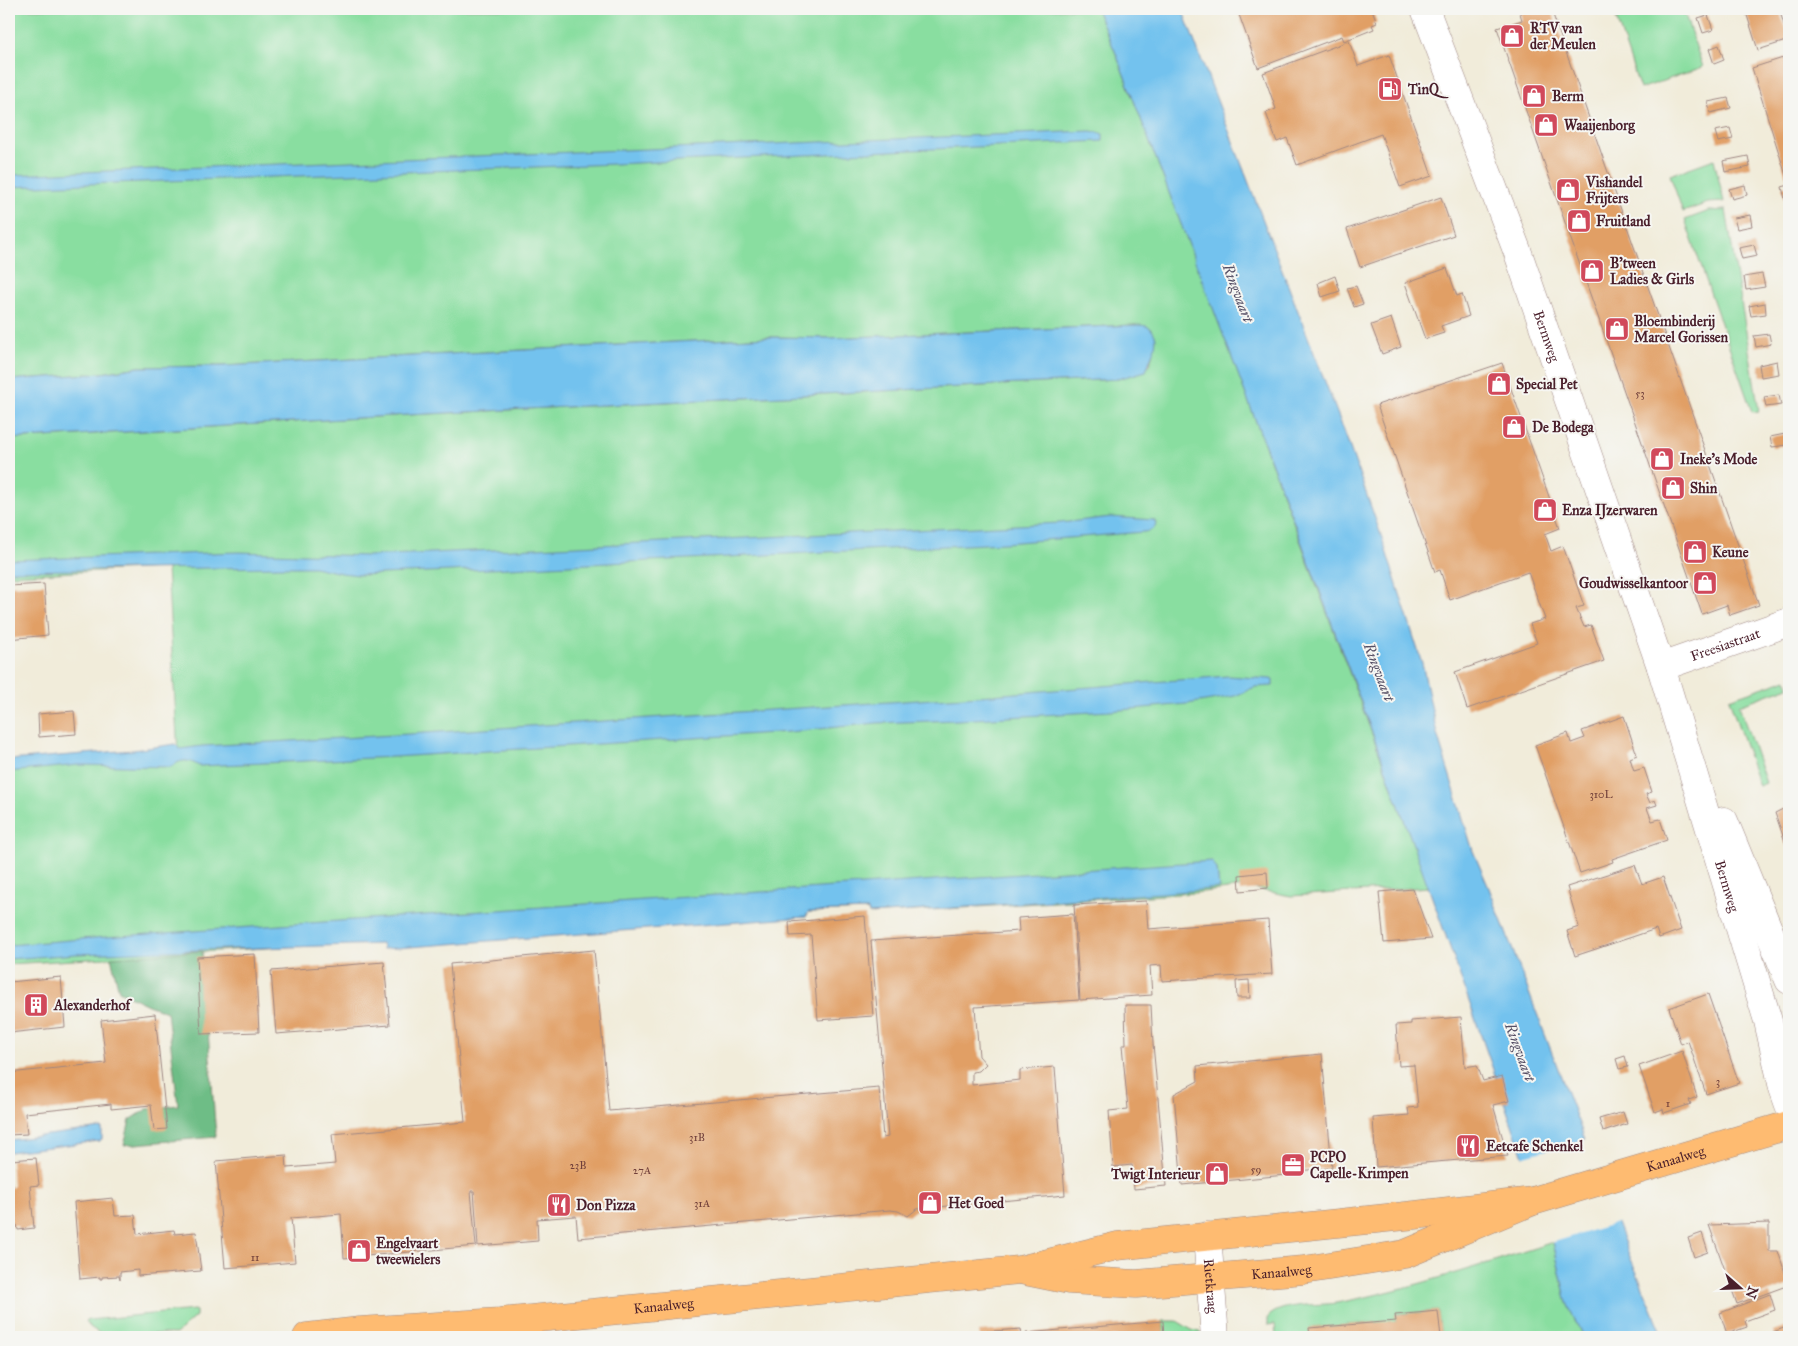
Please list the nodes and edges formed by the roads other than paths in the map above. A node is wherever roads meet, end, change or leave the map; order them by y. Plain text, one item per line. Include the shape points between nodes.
1 (1425, 9) edge
2 (1789, 622) edge
3 (1661, 667) junction
4 (1789, 980) edge
5 (1789, 1105) edge
6 (1789, 1125) edge
7 (1533, 1201) junction
8 (1207, 1236) junction
9 (1019, 1270) junction
10 (1210, 1278) junction
11 (307, 1337) edge
12 (1215, 1337) edge

1 - 3 street, Bermweg via 1518,253
2 - 3 street, Freesiastraat
3 - 4 street, Bermweg
3 - 5 street, Bermweg via 1768,1021
6 - 7 main road, Kanaalweg
7 - 8 main road, Kanaalweg
7 - 10 main road, Kanaalweg via 1405,1254 1304,1270
8 - 9 main road, Kanaalweg via 1117,1246
8 - 10 street, Rietkraag
9 - 10 main road, Kanaalweg via 1104,1284
9 - 11 main road, Kanaalweg via 510,1321
10 - 12 street, Rietkraag

